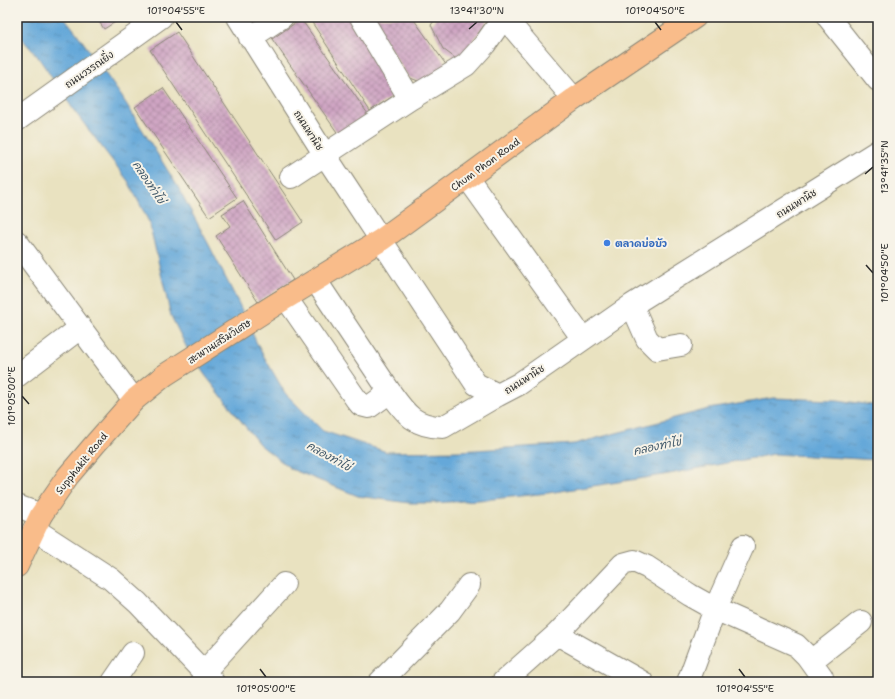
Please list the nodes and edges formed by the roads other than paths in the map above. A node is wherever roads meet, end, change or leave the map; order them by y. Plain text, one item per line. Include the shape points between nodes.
1 (162, 17) edge
2 (238, 17) edge
3 (282, 17) edge
4 (361, 17) edge
5 (504, 17) edge
6 (828, 17) edge
7 (691, 18) edge
8 (250, 38) junction
9 (878, 80) edge
10 (410, 99) junction
11 (574, 99) junction
12 (21, 116) edge
13 (878, 151) edge
14 (325, 156) junction
15 (291, 177) dead end
16 (467, 177) junction
17 (381, 240) junction
18 (17, 242) edge
19 (24, 264) edge
20 (316, 281) junction
21 (280, 302) junction
22 (632, 305) junction
23 (80, 328) junction
24 (584, 339) junction
25 (681, 345) dead end
26 (166, 375) joint
27 (17, 376) edge
28 (390, 392) junction
29 (498, 396) junction
30 (134, 400) junction
31 (17, 506) edge
32 (38, 522) junction
33 (743, 546) dead end
34 (17, 566) edge
35 (284, 584) dead end
36 (470, 585) dead end
37 (715, 609) junction
38 (861, 622) dead end
39 (557, 634) junction
40 (133, 653) dead end
41 (811, 661) junction
42 (209, 677) edge
43 (113, 682) edge
44 (380, 682) edge
45 (504, 682) edge
46 (642, 682) edge
47 (688, 682) edge
48 (822, 682) edge

1 - 12 street, ถนนวรรณยิ่ง
2 - 8 street, ถนนพานิช
3 - 8 street
4 - 10 street
5 - 10 street via 466,65
5 - 11 street
6 - 9 street
7 - 11 main road, Chum Phon Road
8 - 14 street, ถนนพานิช
10 - 14 street
11 - 16 main road, Chum Phon Road
13 - 22 street, ถนนพานิช
14 - 15 street
14 - 17 street, ถนนพานิช
16 - 17 main road, Chum Phon Road
16 - 24 street
17 - 20 main road, Chum Phon Road
17 - 29 street, ถนนพานิช via 476,384
18 - 19 street
19 - 23 street
20 - 21 main road, Chum Phon Road
20 - 28 street
21 - 26 main road, สะพานเสริมวิเศษ
21 - 28 street via 361,405 369,406
22 - 24 street, ถนนพานิช
22 - 25 street via 647,338 658,348
23 - 27 street
23 - 30 street
24 - 29 street, ถนนพานิช
26 - 30 main road, Supphakit Road
28 - 29 street via 413,420 435,427 442,427
30 - 32 main road, Supphakit Road via 68,476
31 - 32 street
32 - 34 main road, Supphakit Road
32 - 42 street via 138,602
33 - 37 street
35 - 42 street
36 - 44 street via 450,611
37 - 39 street via 634,561 623,564
37 - 41 street via 796,645
37 - 47 street
38 - 41 street
39 - 45 street
39 - 46 street
40 - 43 street
41 - 48 street via 822,677

